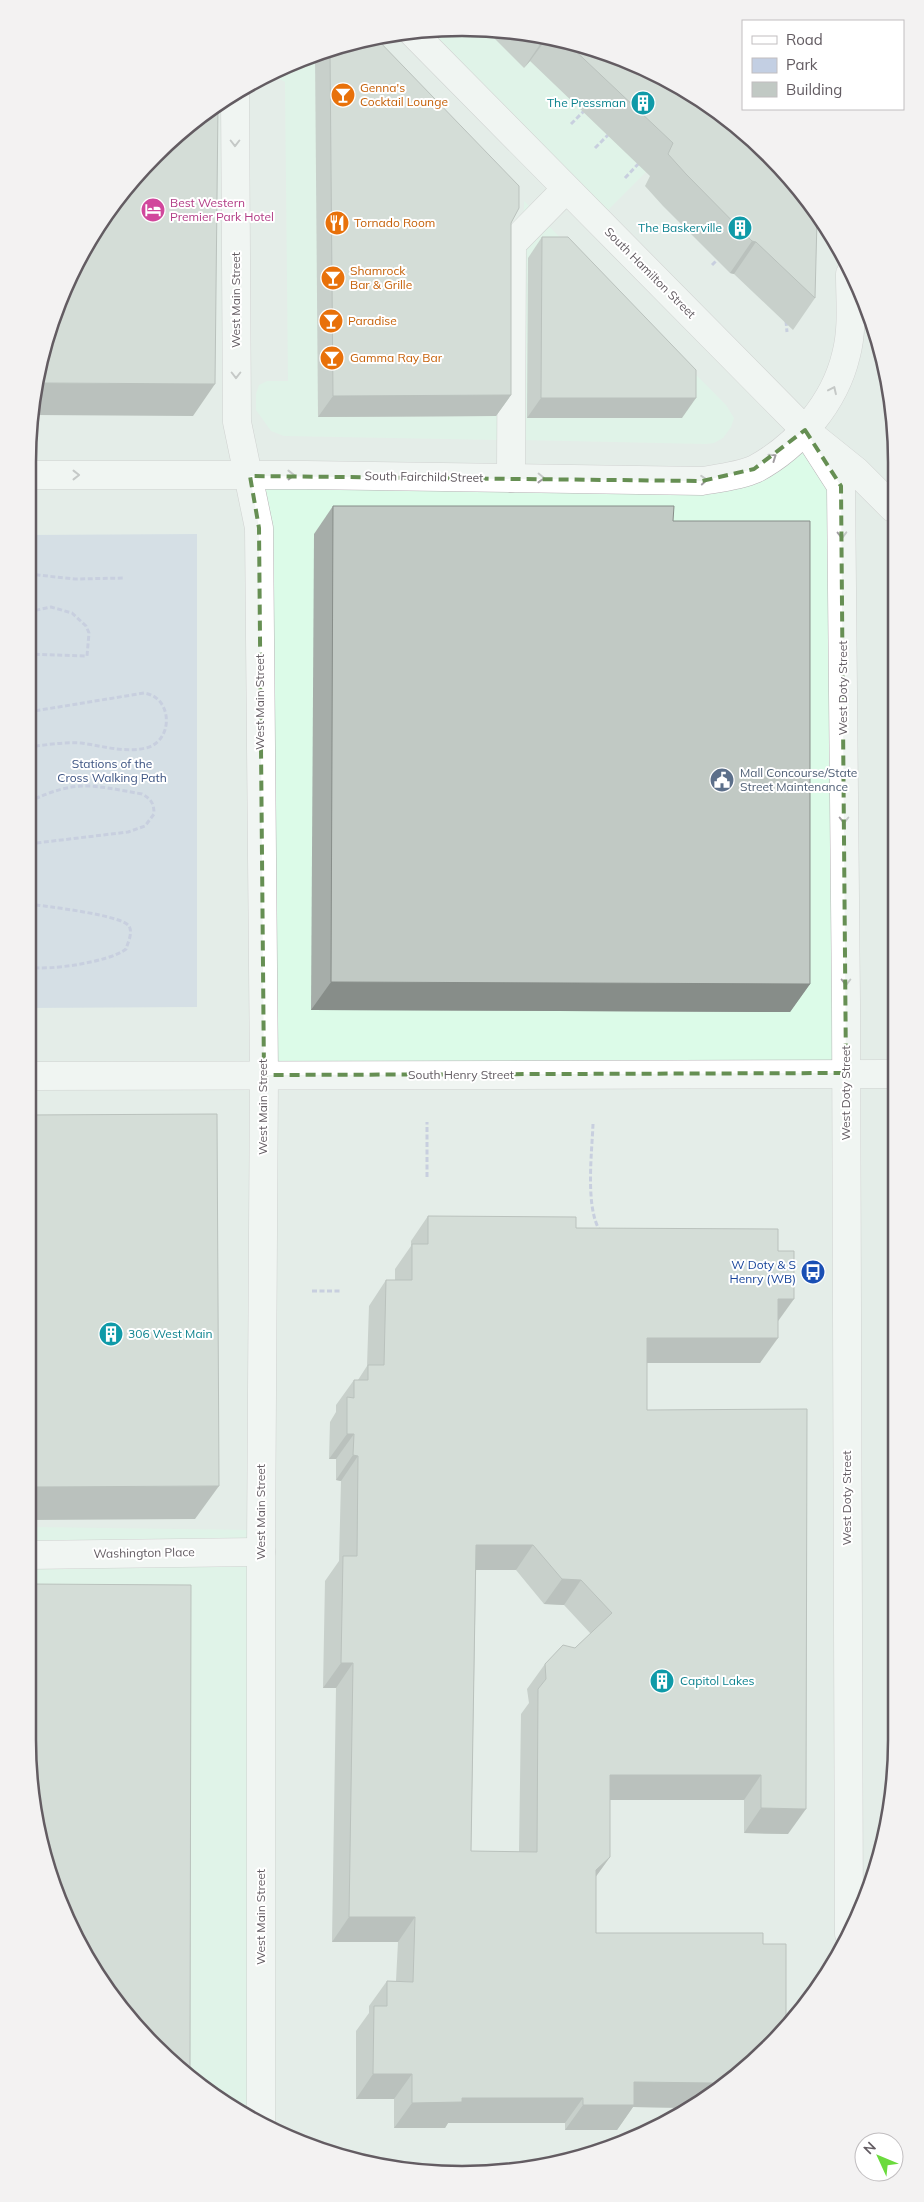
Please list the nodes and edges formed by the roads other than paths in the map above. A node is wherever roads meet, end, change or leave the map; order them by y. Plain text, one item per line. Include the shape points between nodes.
1 (419, 39) edge
2 (235, 102) edge
3 (566, 189) junction
4 (850, 288) edge
5 (805, 430) junction
6 (36, 475) edge
7 (250, 476) junction
8 (511, 478) junction
9 (888, 503) edge
10 (846, 1073) junction
11 (888, 1074) edge
12 (264, 1075) junction
13 (36, 1076) edge
14 (261, 1552) junction
15 (36, 1555) edge
16 (849, 1917) edge
17 (261, 2115) edge

1 - 3 street, South Hamilton Street
2 -> 7 street, West Main Street via 237,422
3 - 5 street, South Hamilton Street
3 - 8 street via 512,244
5 -> 4 street via 830,397 846,354 850,330
8 -> 5 street, South Fairchild Street via 702,481 754,469
5 - 9 street, South Hamilton Street via 856,471
5 -> 10 street, West Doty Street via 841,486
6 -> 7 street, South Fairchild Street
7 -> 8 street, South Fairchild Street
7 - 12 street, West Main Street via 259,528
10 - 11 street, South Henry Street
10 - 12 street, South Henry Street
10 - 16 street, West Doty Street
12 - 13 street, South Henry Street
12 - 14 street, West Main Street
14 - 15 street, Washington Place
14 - 17 street, West Main Street

